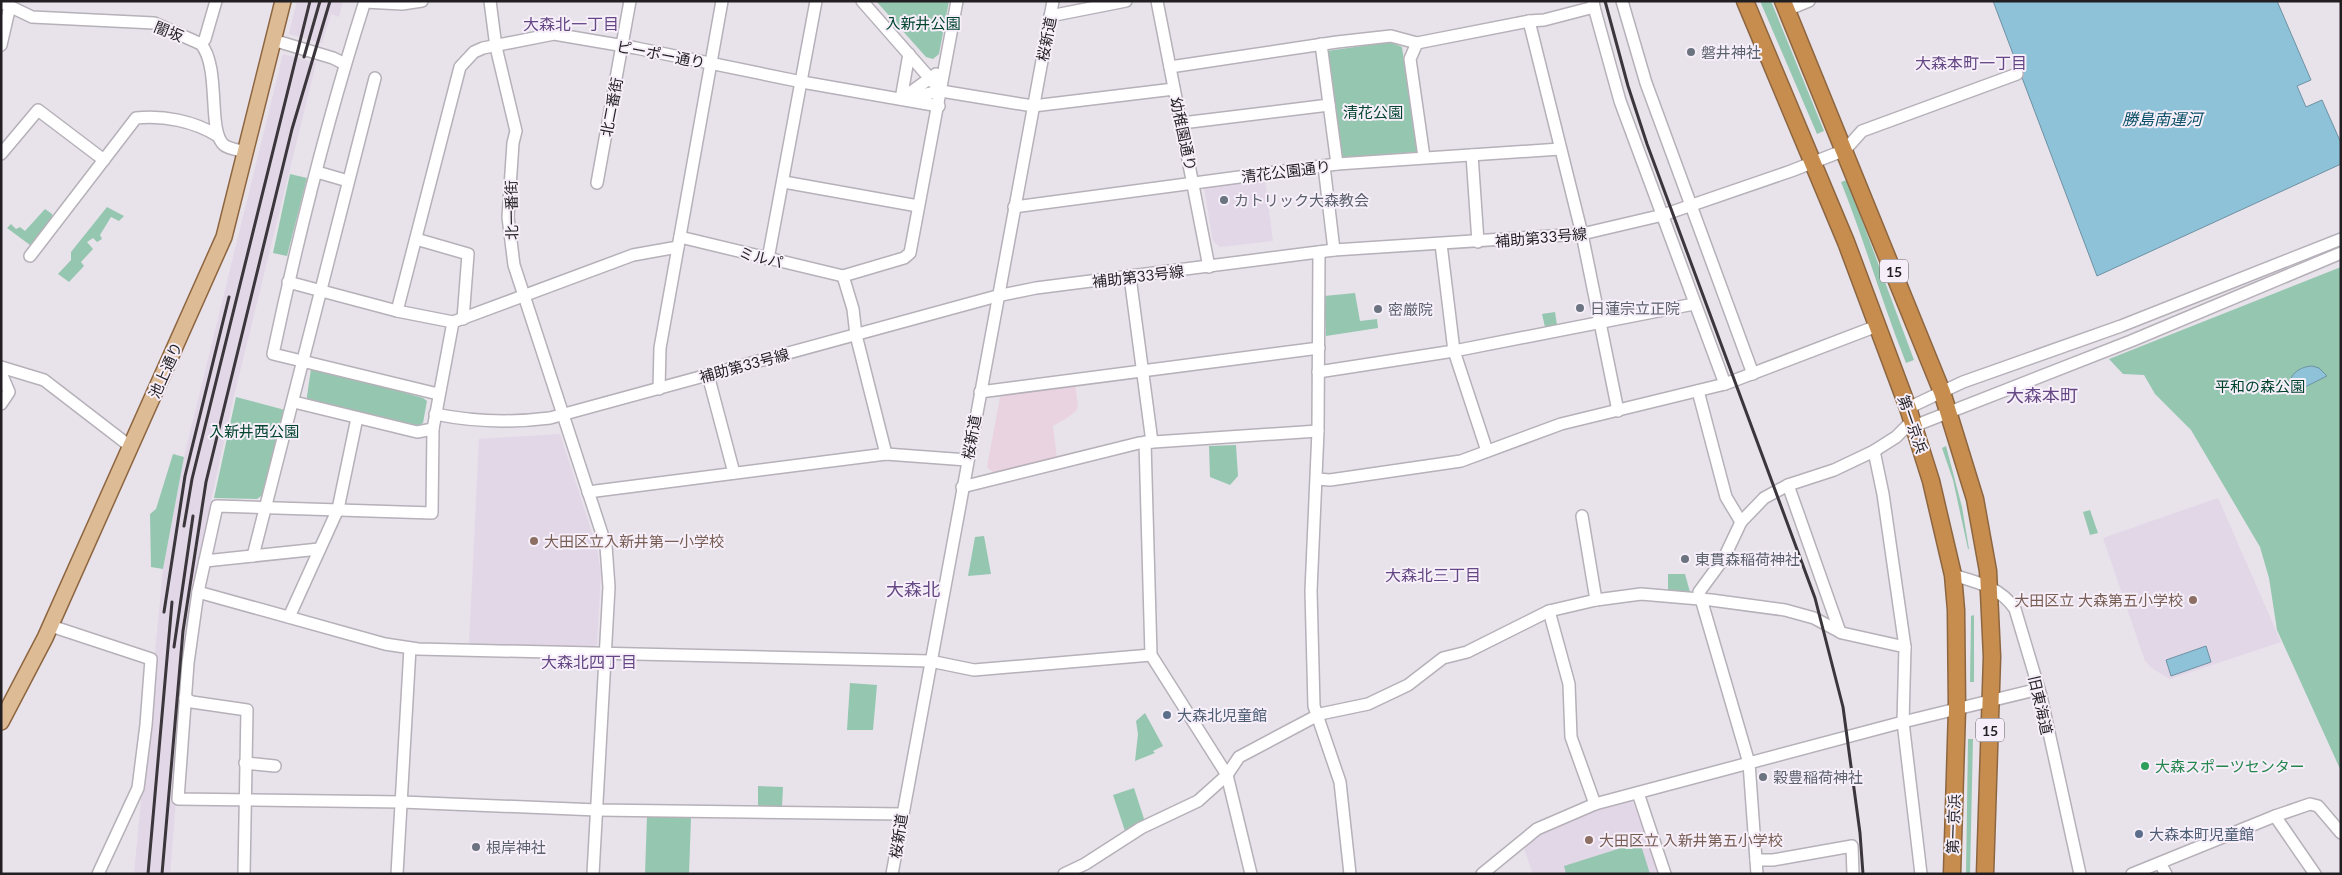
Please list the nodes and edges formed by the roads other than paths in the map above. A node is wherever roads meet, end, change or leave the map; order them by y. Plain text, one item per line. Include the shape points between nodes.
1 (216, 1) edge
2 (283, 1) edge
3 (422, 1) edge
4 (490, 1) edge
5 (630, 1) edge
6 (722, 1) edge
7 (816, 1) edge
8 (862, 1) edge
9 (957, 1) edge
10 (1053, 1) edge
11 (1126, 1) edge
12 (1157, 1) edge
13 (1622, 1) edge
14 (1745, 1) edge
15 (1809, 1) edge
16 (365, 2) edge
17 (6, 4) edge
18 (1593, 4) edge
19 (1785, 5) edge
20 (1050, 16) junction
21 (1529, 20) junction
22 (273, 40) junction
23 (1417, 43) junction
24 (201, 44) junction
25 (1321, 44) junction
26 (1, 45) edge
27 (623, 45) junction
28 (496, 47) junction
29 (909, 54) junction
30 (711, 63) junction
31 (345, 64) junction
32 (1170, 67) junction
33 (945, 68) junction
34 (2017, 74) dead end
35 (375, 78) dead end
36 (930, 78) junction
37 (802, 82) junction
38 (1174, 89) junction
39 (941, 91) junction
40 (901, 99) junction
41 (1329, 105) junction
42 (938, 106) junction
43 (1033, 106) junction
44 (1182, 123) junction
45 (218, 136) junction
46 (1560, 149) junction
47 (1845, 150) junction
48 (246, 152) junction
49 (1, 154) edge
50 (1472, 155) junction
51 (1424, 157) junction
52 (104, 160) junction
53 (1814, 162) junction
54 (1337, 164) junction
55 (1324, 166) junction
56 (317, 172) junction
57 (348, 181) junction
58 (784, 182) junction
59 (1194, 182) junction
60 (597, 183) dead end
61 (918, 206) junction
62 (1691, 206) junction
63 (1014, 207) junction
64 (1663, 215) junction
65 (1582, 234) junction
66 (416, 239) junction
67 (2341, 239) edge
68 (679, 242) junction
69 (1478, 242) junction
70 (1441, 244) junction
71 (1334, 250) junction
72 (1319, 252) junction
73 (2341, 254) edge
74 (30, 256) dead end
75 (768, 258) junction
76 (1209, 267) junction
77 (842, 276) junction
78 (1130, 277) junction
79 (288, 282) junction
80 (321, 291) junction
81 (524, 296) junction
82 (997, 296) junction
83 (1694, 304) junction
84 (397, 311) junction
85 (458, 321) junction
86 (1600, 322) junction
87 (1877, 326) junction
88 (856, 335) junction
89 (1319, 348) junction
90 (1454, 351) junction
91 (304, 362) junction
92 (1, 367) edge
93 (1141, 370) junction
94 (1318, 372) junction
95 (1, 373) edge
96 (1753, 374) junction
97 (708, 375) junction
98 (1725, 384) junction
99 (659, 389) junction
100 (1698, 391) junction
101 (980, 392) junction
102 (1942, 392) junction
103 (438, 394) junction
104 (294, 402) junction
105 (1, 404) edge
106 (1618, 411) junction
107 (1948, 411) junction
108 (435, 414) junction
109 (563, 415) junction
110 (357, 418) junction
111 (1911, 418) junction
112 (433, 429) junction
113 (1318, 431) junction
114 (1149, 442) junction
115 (131, 447) junction
116 (1487, 451) junction
117 (1874, 451) junction
118 (886, 454) junction
119 (967, 460) junction
120 (734, 473) junction
121 (1316, 479) junction
122 (1788, 485) junction
123 (962, 487) junction
124 (588, 492) junction
125 (266, 506) junction
126 (338, 509) junction
127 (1582, 516) dead end
128 (1741, 522) junction
129 (318, 549) junction
130 (253, 556) junction
131 (205, 561) junction
132 (1952, 575) junction
133 (1990, 586) junction
134 (198, 592) junction
135 (1596, 600) junction
136 (1701, 600) junction
137 (1549, 611) junction
138 (289, 617) junction
139 (50, 626) junction
140 (1840, 632) junction
141 (1904, 647) junction
142 (410, 648) junction
143 (605, 653) junction
144 (1151, 656) junction
145 (930, 661) junction
146 (2039, 689) junction
147 (185, 698) junction
148 (1991, 701) junction
149 (1957, 709) junction
150 (1316, 716) junction
151 (1, 722) edge
152 (1903, 722) junction
153 (245, 763) junction
154 (1750, 763) junction
155 (275, 766) dead end
156 (1226, 775) junction
157 (1638, 793) junction
158 (246, 801) junction
159 (402, 802) junction
160 (1595, 804) junction
161 (598, 810) junction
162 (902, 814) junction
163 (2275, 816) junction
164 (2341, 832) edge
165 (1756, 860) junction
166 (2160, 863) junction
167 (98, 874) edge
168 (244, 874) edge
169 (397, 874) edge
170 (593, 874) edge
171 (892, 874) edge
172 (1064, 874) edge
173 (1251, 874) edge
174 (1350, 874) edge
175 (1482, 874) edge
176 (1665, 874) edge
177 (1757, 874) edge
178 (1853, 874) edge
179 (1921, 874) edge
180 (1952, 874) edge
181 (1985, 874) edge
182 (2080, 874) edge
183 (2132, 874) edge
184 (2166, 874) edge
185 (2315, 874) edge

1 - 24 street
2 - 22 main road, 池上通り
3 - 16 street via 402,4
4 - 28 street, 北一番街
5 - 27 street, 北二番街
6 - 30 street
7 - 37 street
8 - 29 street
9 - 33 street
10 - 20 street, 桜新道
11 - 20 street
12 - 32 street, 幼稚園通り
13 - 62 street via 1646,82
14 - 53 highway, 第一京浜 / 15
15 - 19 street
16 - 31 street
17 - 24 street, 闇坂 via 32,17 154,23
17 - 26 street
18 - 21 street via 1544,20
18 - 64 street via 1620,101
19 - 47 highway, 15
20 - 43 street, 桜新道
21 - 23 street
21 - 46 street
22 - 31 street
22 - 48 main road, 池上通り
23 - 25 street via 1391,36
23 - 51 street via 1410,59
24 - 45 street, 闇坂 via 212,73
25 - 32 street
25 - 41 street
27 - 28 street, ピーポー通り via 554,34
27 - 30 street, ピーポー通り
27 - 60 street, 北二番街
28 - 66 street, ピーポー通り via 474,52 460,67
28 - 81 street, 北一番街 via 516,131 508,217 514,265
29 - 36 street
29 - 40 street
30 - 37 street, ピーポー通り
30 - 68 street
31 - 56 street
32 - 38 street, 幼稚園通り
33 - 36 street
33 - 39 street
34 - 47 street via 1862,131
35 - 57 street
36 - 39 street
36 - 40 street
37 - 40 street, ピーポー通り
37 - 58 street
38 - 43 street
38 - 44 street, 幼稚園通り
39 - 40 street
39 - 42 street
39 - 43 street
40 - 42 street, ピーポー通り
41 - 44 street
41 - 54 street
42 - 61 street
43 - 63 street, 桜新道
44 - 59 street, 幼稚園通り
45 - 48 street via 224,145
45 - 52 street via 210,130 181,121 153,116 136,118
46 - 50 street, 清花公園通り
46 - 65 street
47 - 53 street, 補助第33号線
47 - 102 highway, 15
48 - 115 main road, 池上通り via 224,237
49 - 52 street via 38,110
50 - 51 street, 清花公園通り
50 - 69 street
51 - 54 street, 清花公園通り
52 - 74 street
53 - 62 street, 補助第33号線
53 - 87 highway, 第一京浜 / 15
54 - 55 street, 清花公園通り
55 - 59 street, 清花公園通り
55 - 71 street
56 - 57 street
56 - 79 street
57 - 80 street
58 - 61 street
58 - 75 street
59 - 63 street, 清花公園通り
59 - 76 street, 幼稚園通り
61 - 77 street via 910,253 904,258
62 - 64 street, 補助第33号線
62 - 96 street
63 - 82 street, 桜新道
64 - 65 street, 補助第33号線
64 - 83 street
65 - 69 street, 補助第33号線
65 - 86 street
66 - 84 street, ピーポー通り
66 - 85 street via 468,254
67 - 102 street
68 - 75 street, ミルパ
68 - 81 street via 633,255
68 - 99 street via 660,348
69 - 70 street, 補助第33号線
70 - 71 street, 補助第33号線
70 - 90 street
71 - 72 street, 補助第33号線
72 - 76 street, 補助第33号線
72 - 89 street
73 - 107 street via 2131,341
75 - 77 street, ミルパ
76 - 78 street, 補助第33号線
77 - 88 street via 853,309
78 - 82 street, 補助第33号線
78 - 93 street
79 - 80 street
79 - 91 street via 273,354
80 - 84 street
80 - 91 street
81 - 85 street
81 - 109 street, 北一番街
82 - 88 street, 補助第33号線
82 - 101 street, 桜新道
83 - 86 street
83 - 98 street
84 - 85 street
85 - 103 street
86 - 90 street
86 - 106 street
87 - 96 street
87 - 111 highway, 第一京浜 / 15
88 - 97 street, 補助第33号線
88 - 118 street
89 - 93 street
89 - 94 street
90 - 94 street
90 - 116 street
91 - 103 street
91 - 104 street
92 - 115 street via 44,380
93 - 101 street
93 - 114 street
94 - 113 street
95 - 105 street via 8,392
96 - 98 street
97 - 99 street, 補助第33号線
97 - 120 street
98 - 100 street
99 - 109 street, 補助第33号線
100 - 106 street
100 - 128 street via 1727,499
101 - 119 street, 桜新道
102 - 107 highway, 15
102 - 111 street
103 - 108 street
104 - 110 street
104 - 125 street
106 - 116 street via 1561,424
107 - 111 street
107 - 133 highway, 15 via 1975,499
108 - 109 street, 補助第33号線 via 468,421 506,422
108 - 112 street
109 - 124 street, 北一番街
110 - 112 street via 417,432
110 - 126 street
111 - 117 street via 1896,437
111 - 132 highway, 第一京浜 / 15 via 1931,481
112 - 126 street via 432,513
113 - 114 street
113 - 121 street
114 - 123 street
114 - 144 street
115 - 139 main road, 池上通り
116 - 121 street via 1461,461 1416,469
117 - 122 street via 1834,470
117 - 141 street
118 - 119 street
118 - 120 street
119 - 123 street, 桜新道
120 - 124 street
121 - 150 street via 1311,591
122 - 128 street via 1764,498
122 - 140 street
123 - 145 street, 桜新道
124 - 143 street, 北一番街 via 606,546 609,586
125 - 126 street
125 - 130 street
125 - 131 street via 217,506
126 - 129 street
127 - 135 street
128 - 136 street via 1724,558 1699,592
129 - 130 street
129 - 138 street
130 - 131 street
131 - 134 street
132 - 133 street, 旧東海道
132 - 149 highway, 第一京浜 / 15
133 - 146 street, 旧東海道 via 2014,609
133 - 148 highway, 15
134 - 138 street
134 - 147 street
135 - 136 street via 1642,594
135 - 137 street
136 - 140 street via 1785,610 1814,618
136 - 154 street
137 - 150 street via 1466,652 1443,658 1408,685 1368,704
137 - 160 street via 1569,684 1571,737
138 - 142 street
139 - 151 main road, 池上通り
139 - 167 street via 151,660 138,788
140 - 141 street
141 - 152 street
142 - 143 street
142 - 159 street
143 - 145 street
143 - 161 street, 北一番街
144 - 145 street via 974,670
144 - 156 street
145 - 162 street, 桜新道
146 - 148 street
146 - 182 street, 旧東海道
147 - 153 street via 192,702 247,710
147 - 158 street via 178,799
148 - 149 street
148 - 181 highway, 15
149 - 152 street
149 - 180 highway, 第一京浜 / 15
150 - 156 street via 1239,757
150 - 174 street via 1340,782
152 - 154 street
152 - 179 street
153 - 155 street
153 - 158 street
154 - 157 street
154 - 165 street
156 - 172 street via 1198,801 1141,828
156 - 173 street
157 - 160 street
157 - 176 street
158 - 159 street
158 - 168 street
159 - 161 street
159 - 169 street
160 - 175 street via 1537,829
161 - 162 street
161 - 170 street, 北一番街
162 - 171 street, 桜新道
163 - 164 street via 2310,804 2318,806
163 - 166 street
163 - 185 street
165 - 177 street
165 - 178 street via 1852,846
166 - 183 street
166 - 184 street

